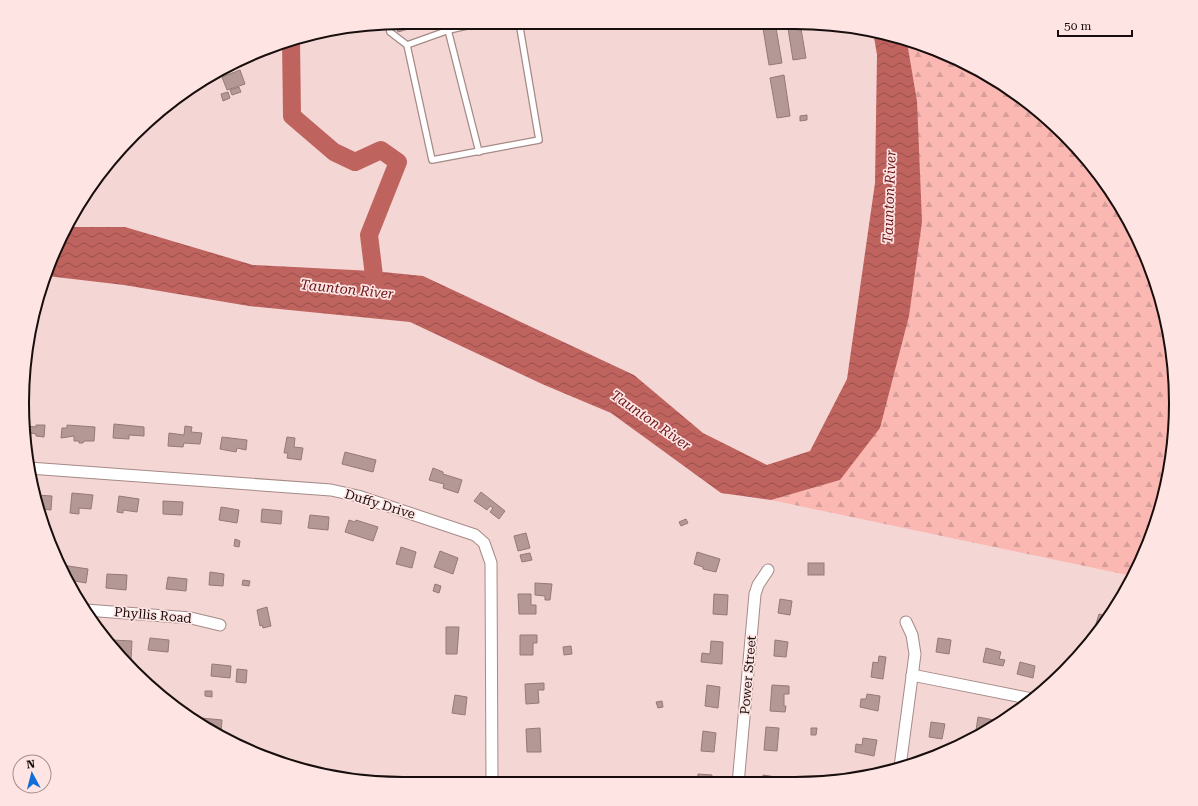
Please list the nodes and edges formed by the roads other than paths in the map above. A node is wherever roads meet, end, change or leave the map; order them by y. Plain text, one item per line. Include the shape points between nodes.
1 (453, 29) edge
2 (520, 29) edge
3 (389, 30) edge
4 (449, 30) junction
5 (407, 45) junction
6 (479, 152) junction
7 (35, 468) edge
8 (768, 570) dead end
9 (92, 610) edge
10 (906, 622) dead end
11 (220, 625) dead end
12 (912, 675) junction
13 (1026, 698) edge
14 (901, 761) edge
15 (492, 777) edge
16 (739, 777) edge

1 - 4 lane
2 - 6 lane via 539,140
3 - 5 lane
4 - 5 lane
4 - 6 lane
5 - 6 lane via 432,160
7 - 15 street, Duffy Drive via 327,490 358,496 475,535 484,543 491,563
8 - 16 street, Power Street via 755,594
9 - 11 street, Phyllis Road via 191,618
10 - 12 street via 915,646
12 - 13 street
12 - 14 street

